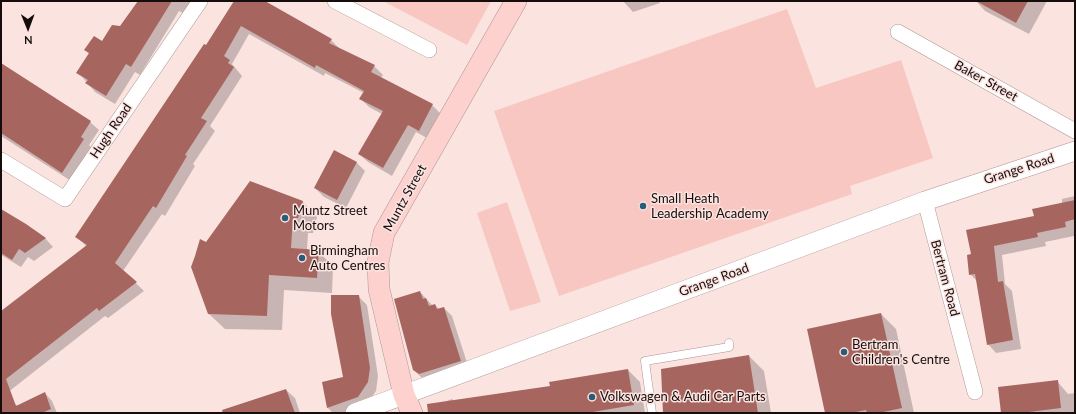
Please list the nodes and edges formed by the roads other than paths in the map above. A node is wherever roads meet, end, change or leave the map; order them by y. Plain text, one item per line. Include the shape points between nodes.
1 (200, 1) edge
2 (335, 1) edge
3 (516, 1) edge
4 (898, 32) dead end
5 (429, 50) dead end
6 (1075, 131) edge
7 (1075, 151) edge
8 (1, 160) edge
9 (925, 201) junction
10 (729, 342) dead end
11 (975, 392) dead end
12 (408, 404) edge
13 (355, 413) edge
14 (652, 413) edge

1 - 8 street, Hugh Road via 65,199
2 - 5 street
3 - 12 main road, Muntz Street via 384,233 378,262 379,289
4 - 6 street, Baker Street
7 - 9 street, Grange Road
9 - 11 street, Bertram Road
9 - 12 street, Grange Road
10 - 14 lane via 729,347 688,351 645,361
12 - 13 street, Grange Road

